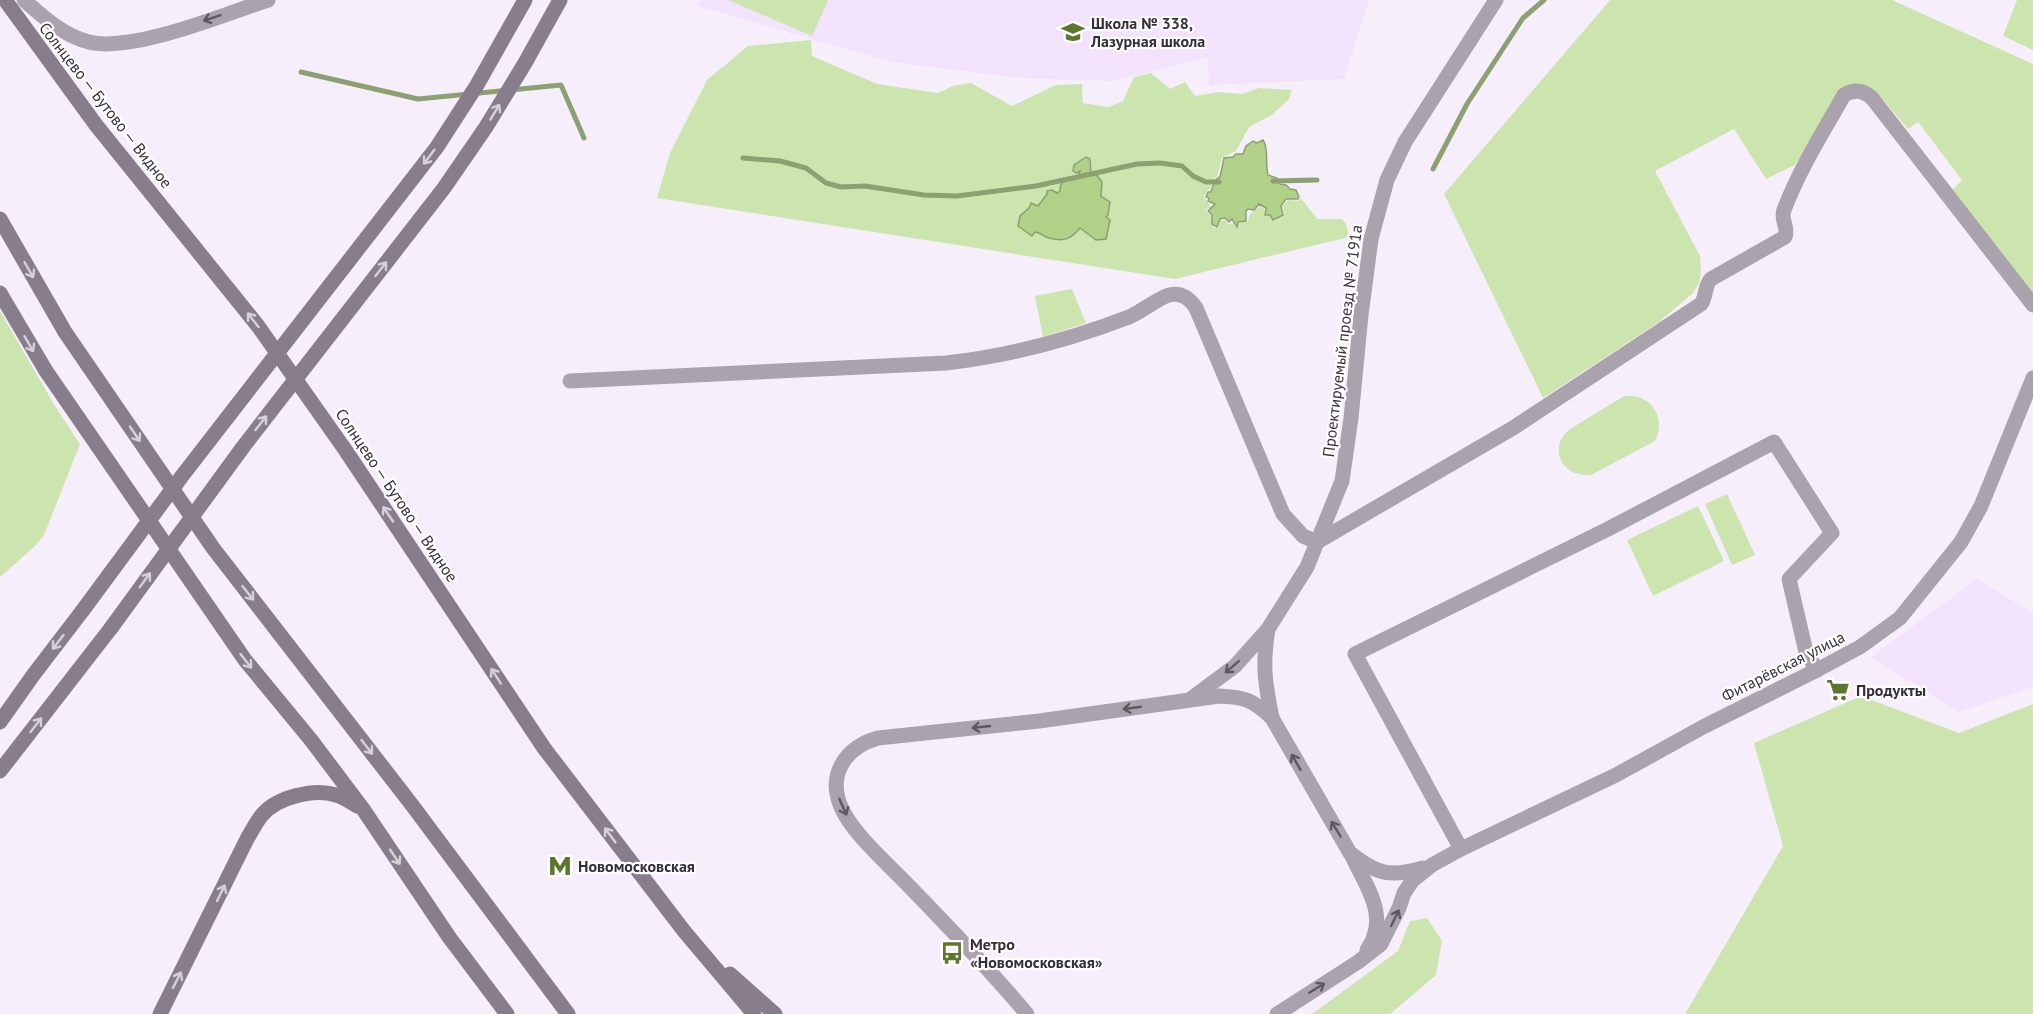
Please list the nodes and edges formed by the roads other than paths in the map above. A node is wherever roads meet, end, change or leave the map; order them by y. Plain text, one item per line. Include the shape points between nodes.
1 (5, 0) edge
2 (24, 0) edge
3 (268, 0) edge
4 (525, 0) edge
5 (560, 0) edge
6 (1496, 0) edge
7 (0, 219) edge
8 (0, 293) edge
9 (2033, 305) edge
10 (2033, 378) edge
11 (570, 381) dead end
12 (1317, 542) junction
13 (1268, 629) junction
14 (1817, 670) junction
15 (1190, 700) junction
16 (1272, 718) junction
17 (0, 722) edge
18 (0, 771) edge
19 (363, 809) junction
20 (1461, 849) junction
21 (1350, 853) junction
22 (1432, 865) junction
23 (684, 931) junction
24 (1358, 962) junction
25 (160, 1014) edge
26 (507, 1014) edge
27 (568, 1014) edge
28 (754, 1014) edge
29 (775, 1014) edge
30 (1027, 1014) edge
31 (1277, 1014) edge

23 -> 1 main road, Солнцево — Бутово — Видное via 544,748 258,326 96,125
3 -> 2 street via 162,35 121,44 90,43 66,34
4 -> 17 main road, bridge via 437,147 182,476
18 -> 5 main road, bridge via 444,188 486,128
6 - 12 street, Проектируемый проезд № 7191а via 1405,142 1387,180 1371,239 1342,481
7 -> 27 main road via 65,332 213,548
8 -> 19 main road via 45,372 245,660
9 - 12 street via 1872,98 1865,92 1852,91 1844,95 1795,185 1783,214 1785,237 1711,279 1701,304 1513,428
10 - 14 street, Фитарёвская улица via 1981,506 1961,542 1900,618
11 - 12 street via 982,359 1053,344 1178,294 1196,308 1284,514 1303,536
12 - 13 street, Проектируемый проезд № 7191а via 1307,567
13 -> 15 street, Проектируемый проезд № 7191а via 1234,666
13 - 16 street, Проектируемый проезд № 7191а via 1264,679
14 - 20 street, Фитарёвская улица via 1616,776
14 - 20 street via 1806,652 1789,579 1832,532 1774,442 1355,654
15 - 16 street via 1242,697
15 -> 30 street via 878,738 854,748 843,763 838,796 849,820
21 -> 16 street
25 -> 19 main road via 263,814 297,796 317,793 335,795
19 -> 26 main road via 449,937
20 - 22 street, Фитарёвская улица
21 - 22 street via 1385,874
21 - 24 street via 1378,920 1374,940
24 -> 22 street via 1381,944 1404,893
23 - 28 main road, Солнцево — Бутово — Видное
23 - 29 main road
31 -> 24 street

